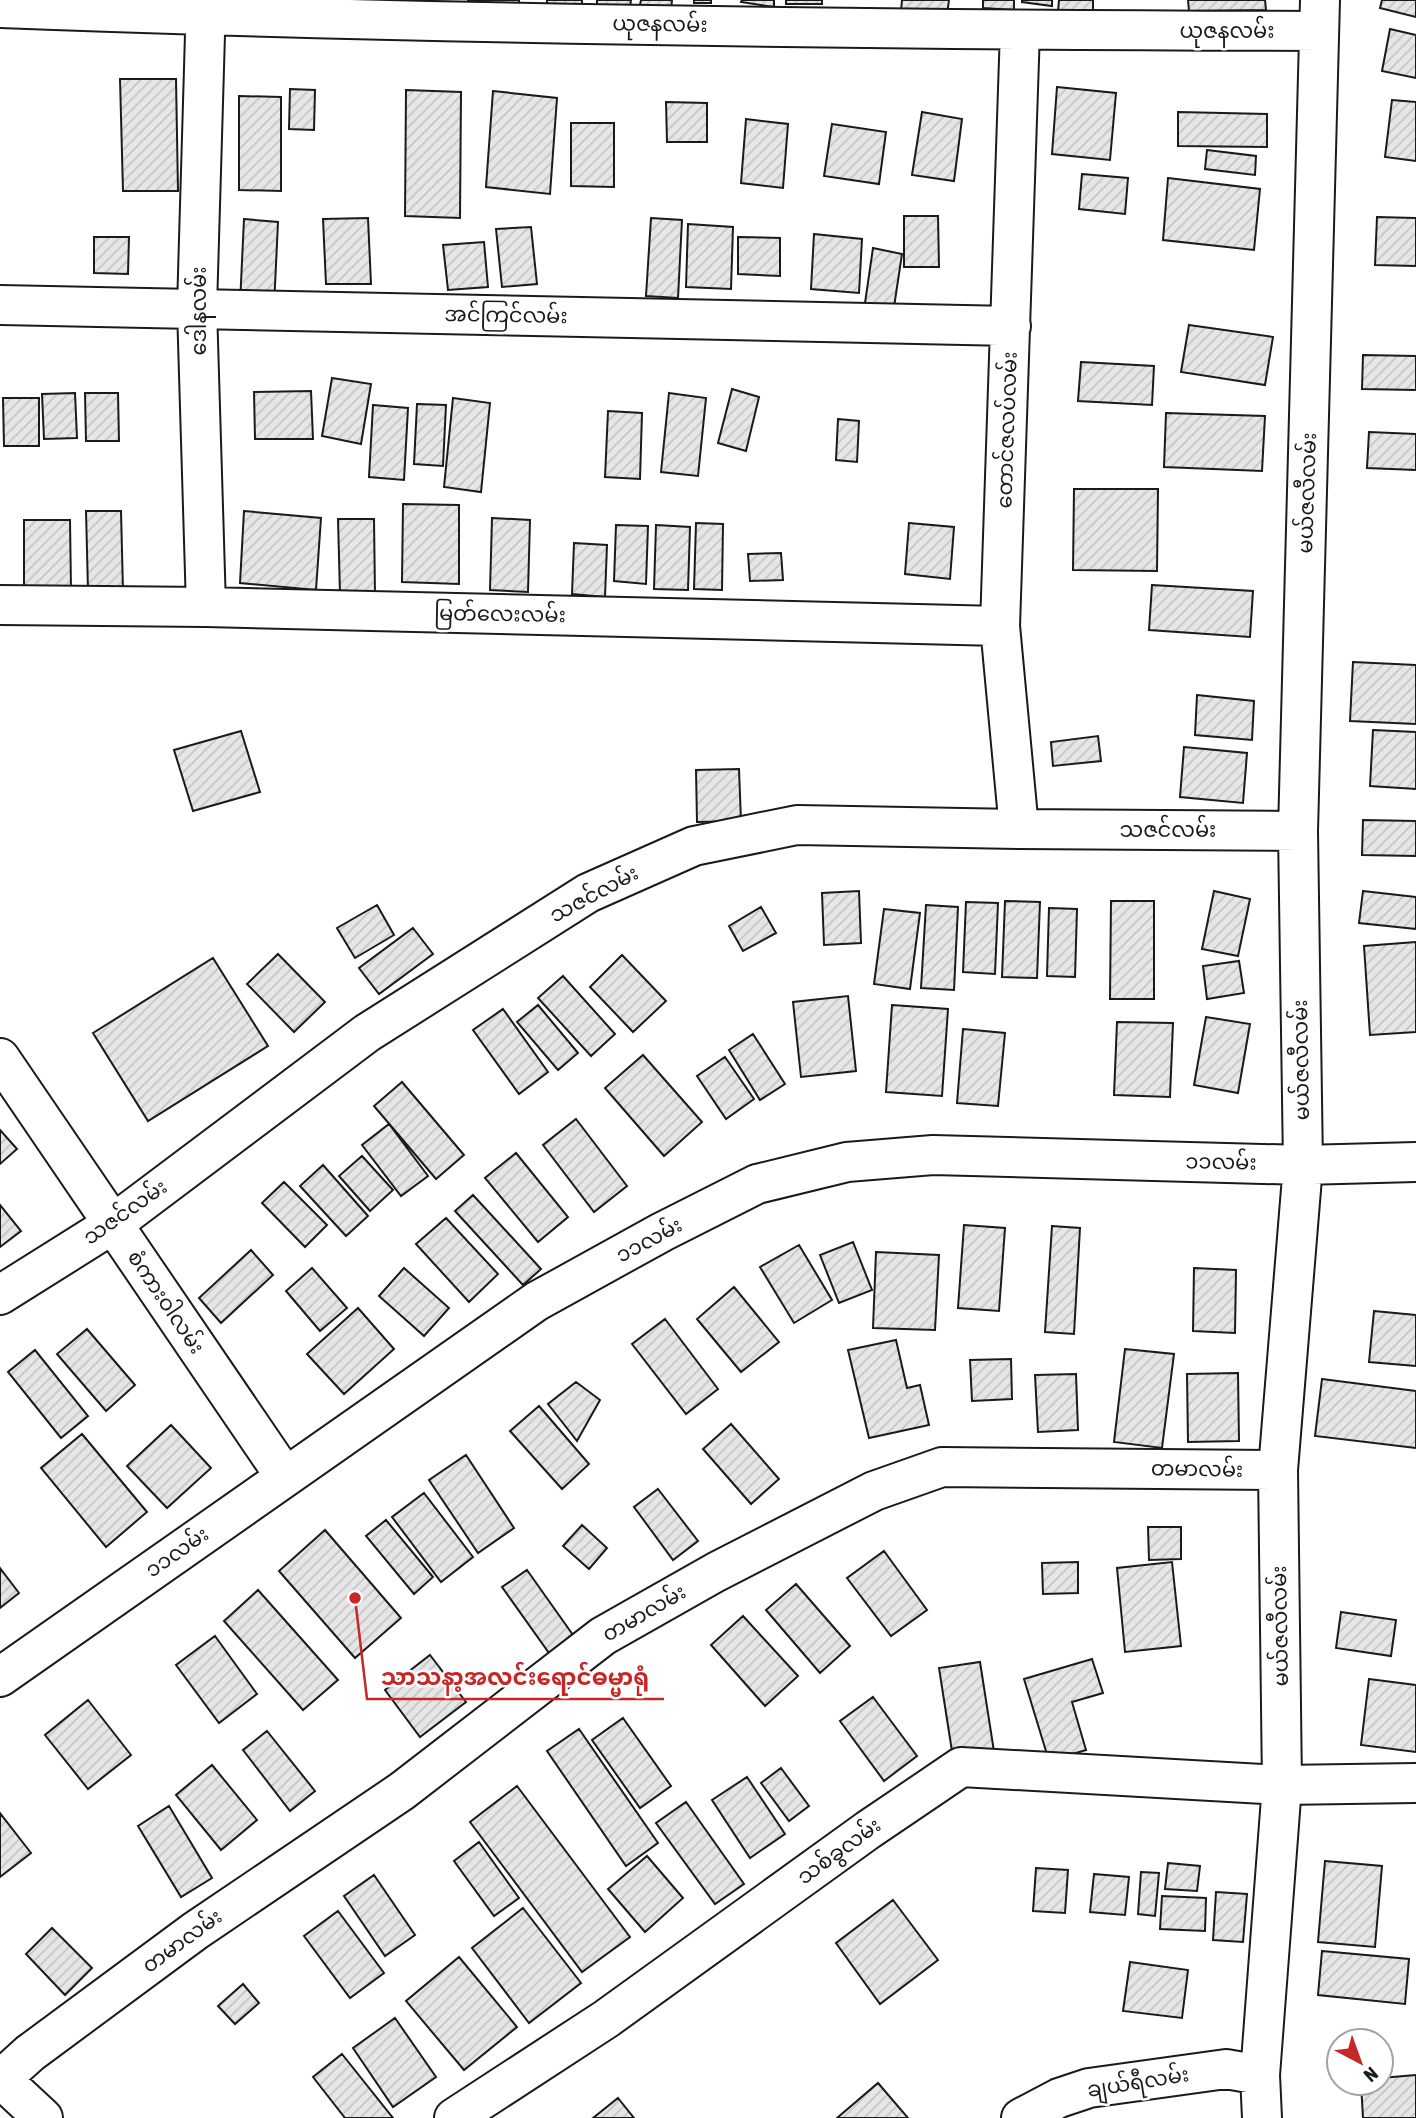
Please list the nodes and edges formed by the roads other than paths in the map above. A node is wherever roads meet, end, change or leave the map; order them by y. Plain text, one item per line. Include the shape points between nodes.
1 (0, 8) edge
2 (207, 8) edge
3 (1320, 15) edge
4 (1020, 30) junction
5 (0, 305) edge
6 (197, 308) junction
7 (1011, 326) junction
8 (0, 605) edge
9 (206, 607) junction
10 (1000, 626) junction
11 (1019, 830) junction
12 (1297, 831) junction
13 (0, 1059) edge
14 (1416, 1162) edge
15 (1303, 1165) junction
16 (113, 1224) junction
17 (0, 1295) edge
18 (1278, 1470) junction
19 (284, 1475) junction
20 (0, 1677) edge
21 (1416, 1783) edge
22 (1282, 1785) junction
23 (1260, 2075) junction
24 (0, 2079) edge
25 (43, 2118) edge
26 (454, 2118) edge
27 (1021, 2118) edge
28 (1262, 2118) edge

1 - 2 street, ယုဇနလမ်း
2 - 4 street, ယုဇနလမ်း
2 - 6 street, ဒေါနလမ်း
3 - 4 street, ယုဇနလမ်း
3 - 12 street, မယ်ဇလီလမ်း
4 - 7 street, တောင်ဇလပ်လမ်း
5 - 6 street, အင်ကြင်လမ်း
6 - 7 street, အင်ကြင်လမ်း
6 - 9 street, ဒေါနလမ်း
7 - 10 street, တောင်ဇလပ်လမ်း
8 - 9 street, မြတ်လေးလမ်း
9 - 10 street, မြတ်လေးလမ်း
10 - 11 street, တောင်ဇလပ်လမ်း
11 - 12 street, သဇင်လမ်း
11 - 16 street, သဇင်လမ်း via 797,825 694,846 588,892 367,1033
12 - 15 street, မယ်ဇလီလမ်း
13 - 16 street, စံကားဝါလမ်း
14 - 15 street, ၁၁လမ်း
15 - 18 street, မယ်ဇလီလမ်း
15 - 19 street, ၁၁လမ်း via 933,1155 847,1162 757,1184 537,1301
16 - 17 street, သဇင်လမ်း
16 - 19 street, စံကားဝါလမ်း
18 - 22 street, မယ်ဇလီလမ်း
18 - 24 street, တမာလမ်း via 942,1467 874,1491 603,1636 402,1791 195,1931
19 - 20 street, ၁၁လမ်း
21 - 22 street, သစ်ခွလမ်း
22 - 23 street, မယ်ဇလီလမ်း
22 - 26 street, သစ်ခွလမ်း via 961,1767 606,2019
23 - 27 street, ချယ်ရီလမ်း via 1226,2069 1089,2088
23 - 28 street, မယ်ဇလီလမ်း
24 - 25 street

